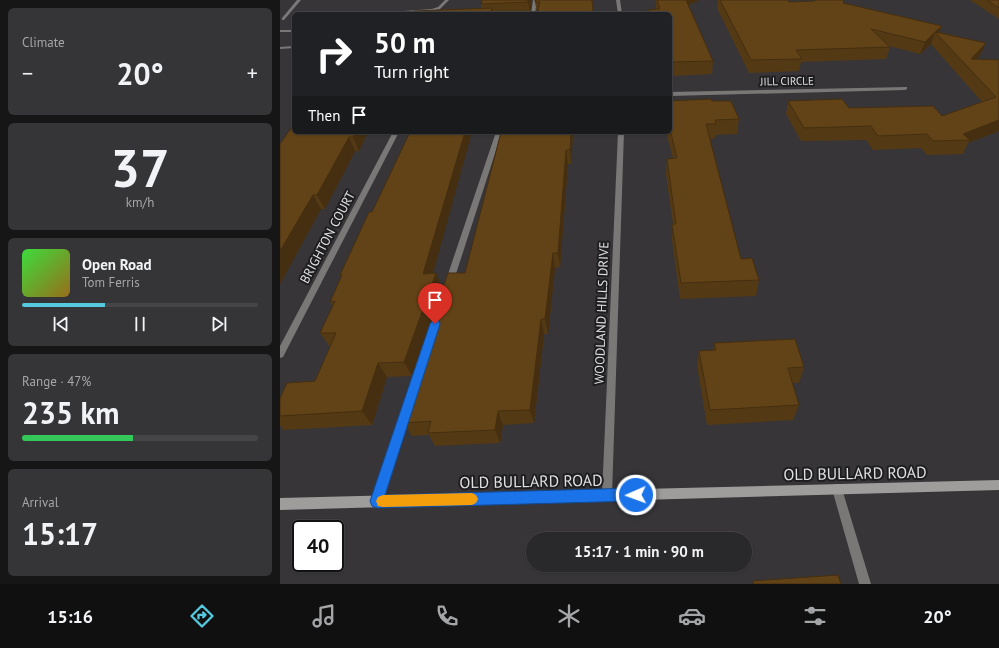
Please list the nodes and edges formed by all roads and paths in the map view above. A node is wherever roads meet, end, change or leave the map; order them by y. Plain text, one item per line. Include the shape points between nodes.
1 (299, 0) edge
2 (447, 0) edge
3 (535, 0) edge
4 (618, 0) edge
5 (404, 12) edge
6 (533, 12) edge
7 (620, 12) edge
8 (288, 19) dead end
9 (281, 20) edge
10 (292, 31) edge
11 (280, 32) edge
12 (292, 47) edge
13 (280, 48) edge
14 (905, 88) dead end
15 (672, 94) edge
16 (395, 134) edge
17 (498, 134) edge
18 (621, 134) edge
19 (446, 290) edge
20 (280, 354) edge
21 (422, 366) edge
22 (999, 485) edge
23 (837, 489) junction
24 (607, 496) junction
25 (377, 501) junction
26 (280, 504) edge
27 (865, 584) edge

1 - 9 street
2 - 5 street via 440,8
3 - 6 street
4 - 7 street
8 - 9 street
10 - 11 street
12 - 13 street
14 - 15 street, JILL CIRCLE
16 - 20 street, BRIGHTON COURT
17 - 19 street
18 - 24 street, WOODLAND HILLS DRIVE
21 - 25 street
22 - 23 street, OLD BULLARD ROAD
23 - 24 street, OLD BULLARD ROAD
23 - 27 street
24 - 25 street, OLD BULLARD ROAD
25 - 26 street, OLD BULLARD ROAD

